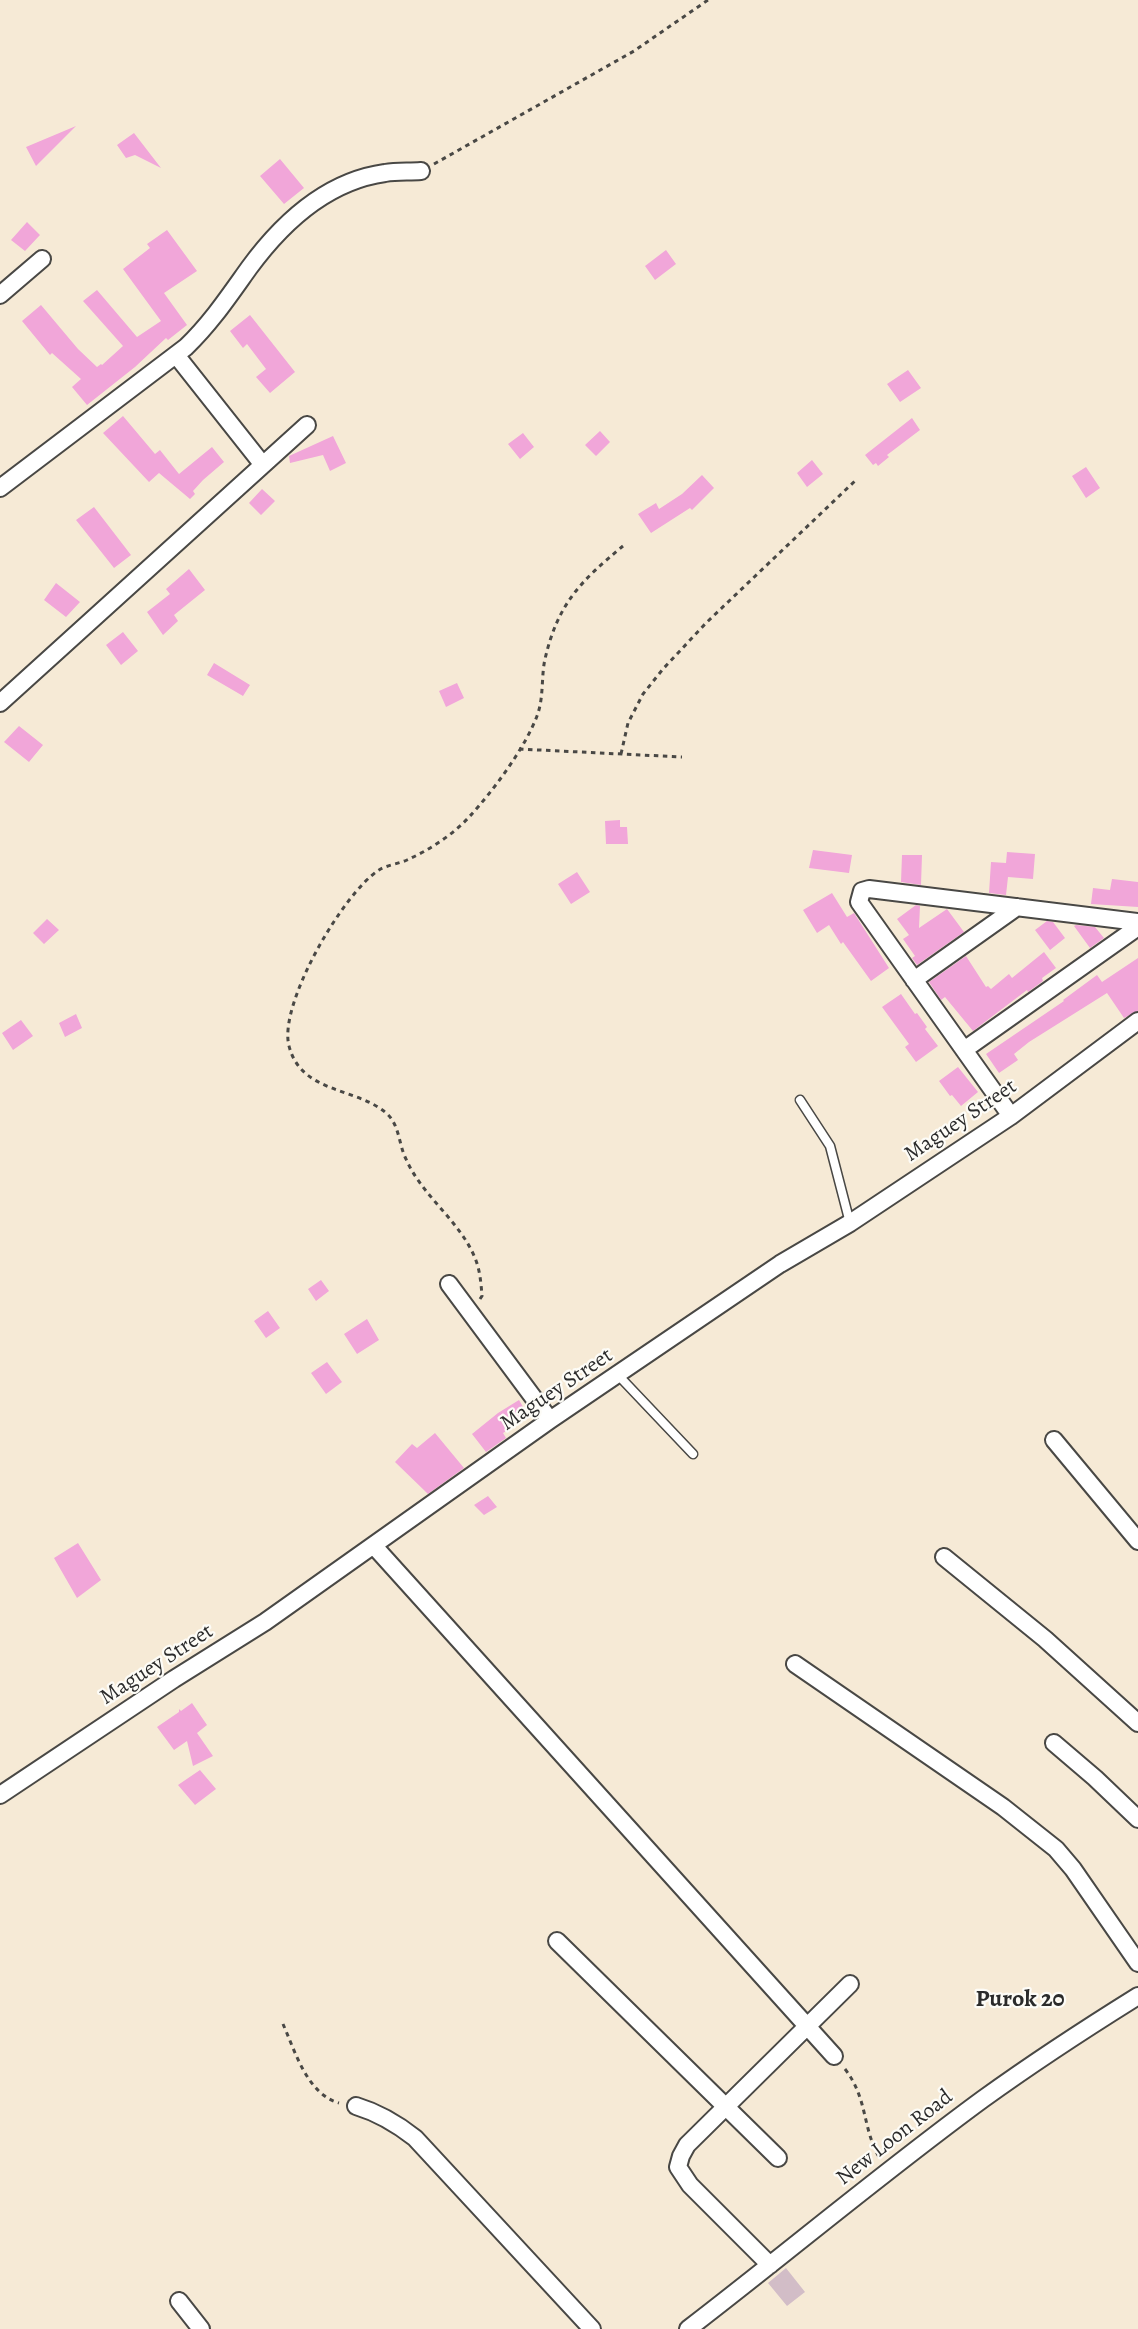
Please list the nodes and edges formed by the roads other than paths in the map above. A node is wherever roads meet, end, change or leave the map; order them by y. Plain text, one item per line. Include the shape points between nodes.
1 (421, 171) road end
2 (42, 260) dead end
3 (0, 295) edge
4 (176, 355) junction
5 (307, 425) dead end
6 (263, 465) junction
7 (0, 488) edge
8 (0, 703) edge
9 (1017, 907) junction
10 (1138, 922) edge
11 (1138, 927) edge
12 (914, 980) junction
13 (1138, 1021) edge
14 (964, 1050) junction
15 (800, 1100) dead end
16 (1011, 1116) junction
17 (850, 1223) junction
18 (449, 1284) dead end
19 (618, 1375) junction
20 (550, 1420) junction
21 (1054, 1440) dead end
22 (693, 1454) dead end
23 (1138, 1541) edge
24 (374, 1546) junction
25 (944, 1557) dead end
26 (795, 1664) dead end
27 (1138, 1723) edge
28 (1054, 1743) dead end
29 (0, 1795) edge
30 (1138, 1819) edge
31 (557, 1941) dead end
32 (1138, 1962) edge
33 (850, 1984) dead end
34 (1138, 1996) edge
35 (808, 2026) junction
36 (834, 2056) road end
37 (356, 2106) road end
38 (726, 2107) junction
39 (778, 2158) dead end
40 (770, 2265) junction
41 (179, 2301) dead end
42 (201, 2329) edge
43 (592, 2329) edge
44 (688, 2329) edge

1 - 4 street via 364,178 314,201 279,231 207,327
2 - 3 street
4 - 6 street
4 - 7 street
5 - 6 street
6 - 8 street
9 - 10 street
9 - 12 street
9 - 12 street via 865,889 859,902
11 - 14 street
12 - 14 street
13 - 16 street, Maguey Street
14 - 16 street
15 - 17 lane via 830,1146
16 - 17 street, Maguey Street
17 - 19 street, Maguey Street via 780,1264
18 - 20 street
19 - 20 street, Maguey Street
19 - 22 lane
20 - 24 street, Maguey Street
21 - 23 street
24 - 29 street, Maguey Street
24 - 35 street
25 - 27 street via 1045,1639
26 - 32 street via 1041,1837 1073,1869
28 - 30 street
31 - 38 street
33 - 35 street
34 - 40 street, New Loon Road via 1040,2059 888,2171
35 - 36 street
35 - 38 street
37 - 43 street via 396,2122 415,2138
38 - 39 street
38 - 40 street via 687,2145 678,2167 690,2186
40 - 44 street, New Loon Road
41 - 42 street

